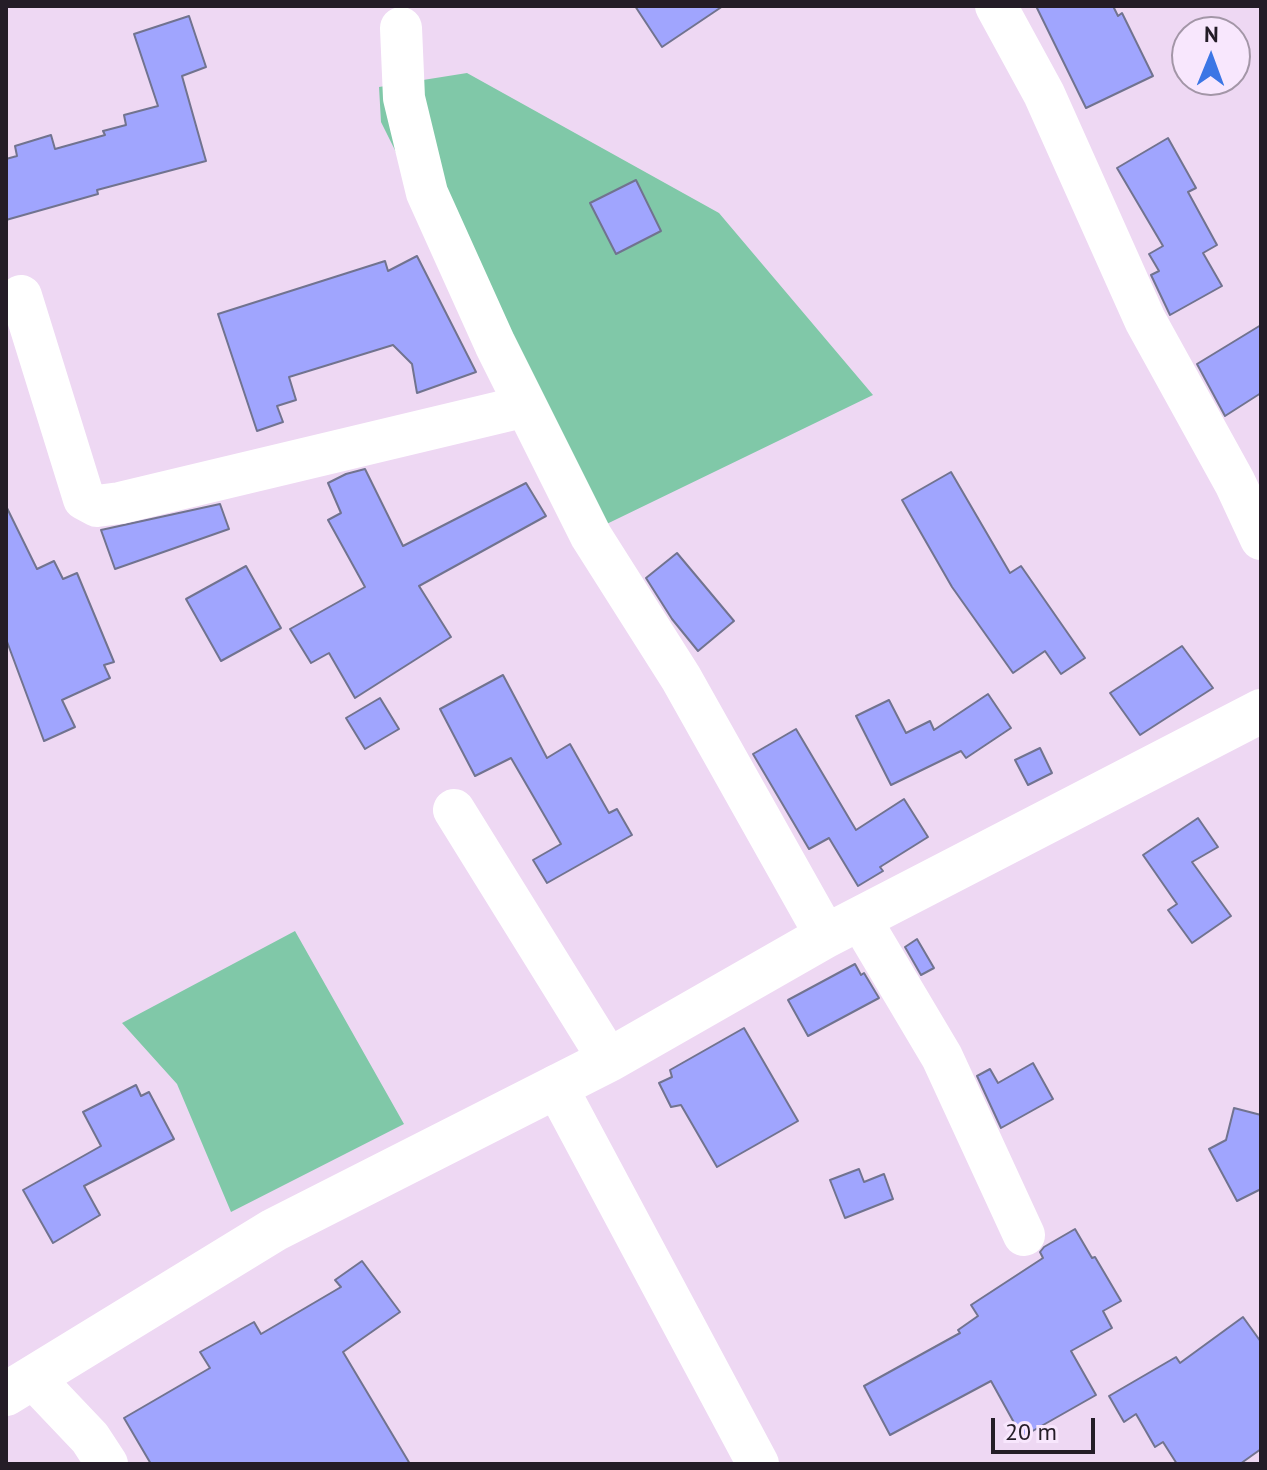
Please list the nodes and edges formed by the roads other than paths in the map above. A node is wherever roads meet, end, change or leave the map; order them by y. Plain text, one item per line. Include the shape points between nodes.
1 (996, 6) edge
2 (401, 28) dead end
3 (21, 296) dead end
4 (526, 406) junction
5 (1261, 539) edge
6 (1261, 711) edge
7 (454, 810) dead end
8 (843, 928) junction
9 (609, 1060) junction
10 (556, 1086) junction
11 (1024, 1235) dead end
12 (19, 1386) edge
13 (107, 1464) edge
14 (758, 1464) edge

1 - 5 street via 1044,94 1145,320
2 - 4 street via 404,98 427,193
3 - 4 street via 84,499 97,506
4 - 8 street via 591,536
6 - 8 main road
7 - 9 street
8 - 9 main road
8 - 11 street via 942,1057
9 - 10 main road
10 - 12 main road via 274,1230
10 - 14 street
12 - 13 street via 90,1438

